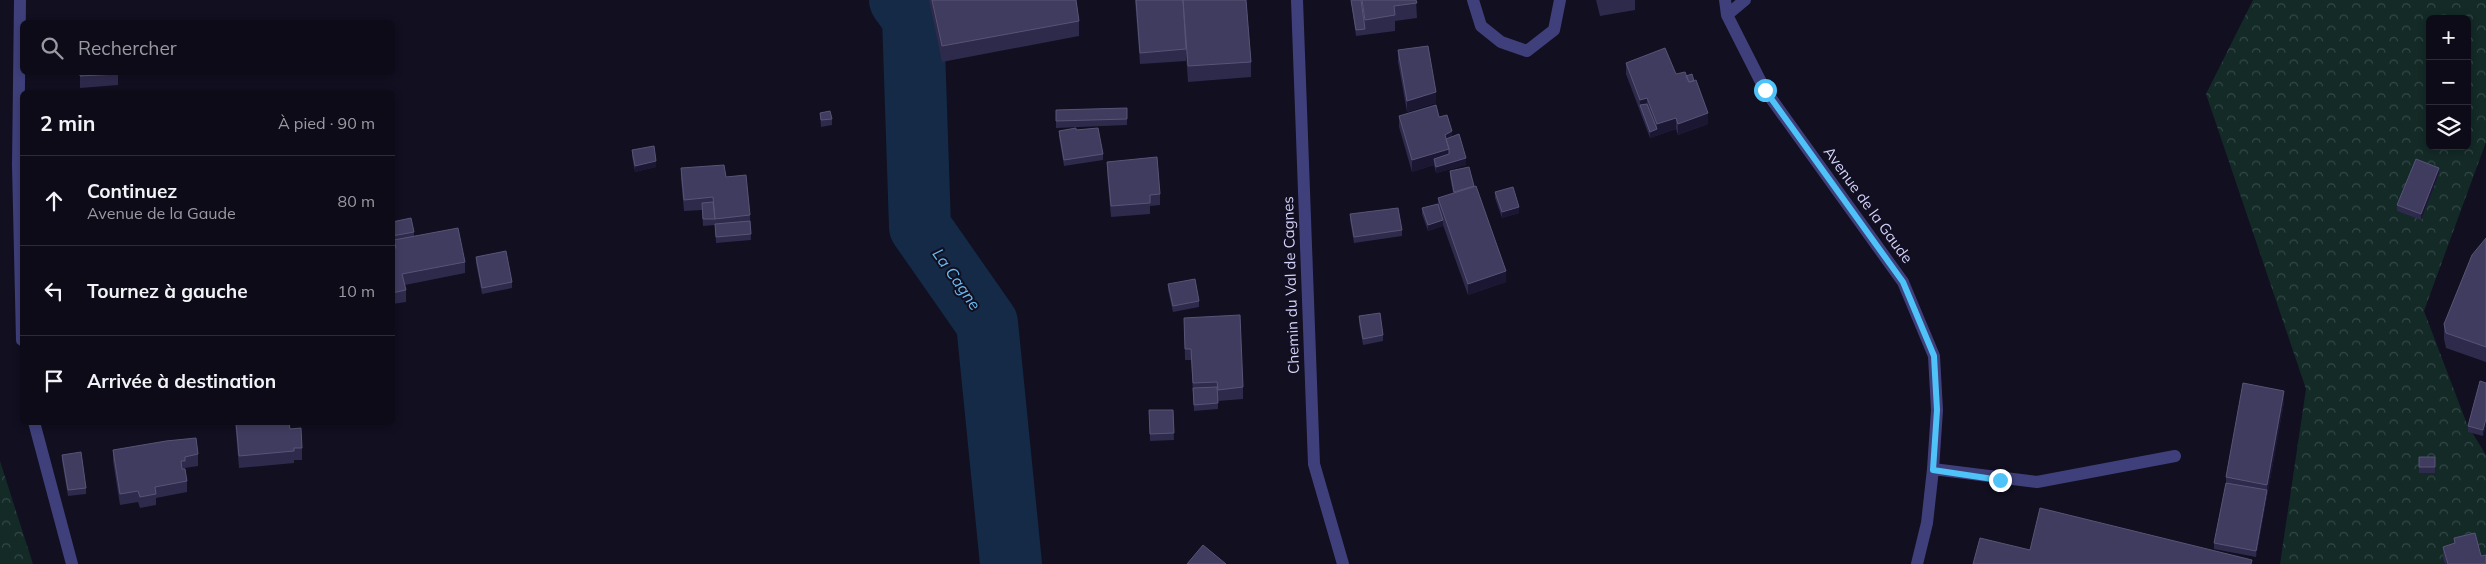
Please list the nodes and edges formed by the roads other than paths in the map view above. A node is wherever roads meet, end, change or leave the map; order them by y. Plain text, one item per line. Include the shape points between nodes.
1 (20, 0) edge
2 (1297, 0) edge
3 (1472, 0) edge
4 (1560, 0) edge
5 (1725, 0) edge
6 (1745, 0) edge
7 (1727, 15) junction
8 (20, 252) edge
9 (35, 425) edge
10 (2176, 456) dead end
11 (1933, 470) junction
12 (72, 564) edge
13 (1343, 564) edge
14 (1917, 564) edge

1 - 8 street
2 - 13 street, Chemin du Val de Cagnes via 1314,464
3 - 4 street via 1481,26 1501,42 1527,51 1554,30
5 - 7 street, Avenue de la Gaude
6 - 7 street
7 - 11 street, Avenue de la Gaude via 1765,90 1903,282 1934,356 1937,410
9 - 12 street
10 - 11 street via 2037,482
11 - 14 street, Avenue de la Gaude via 1927,523

